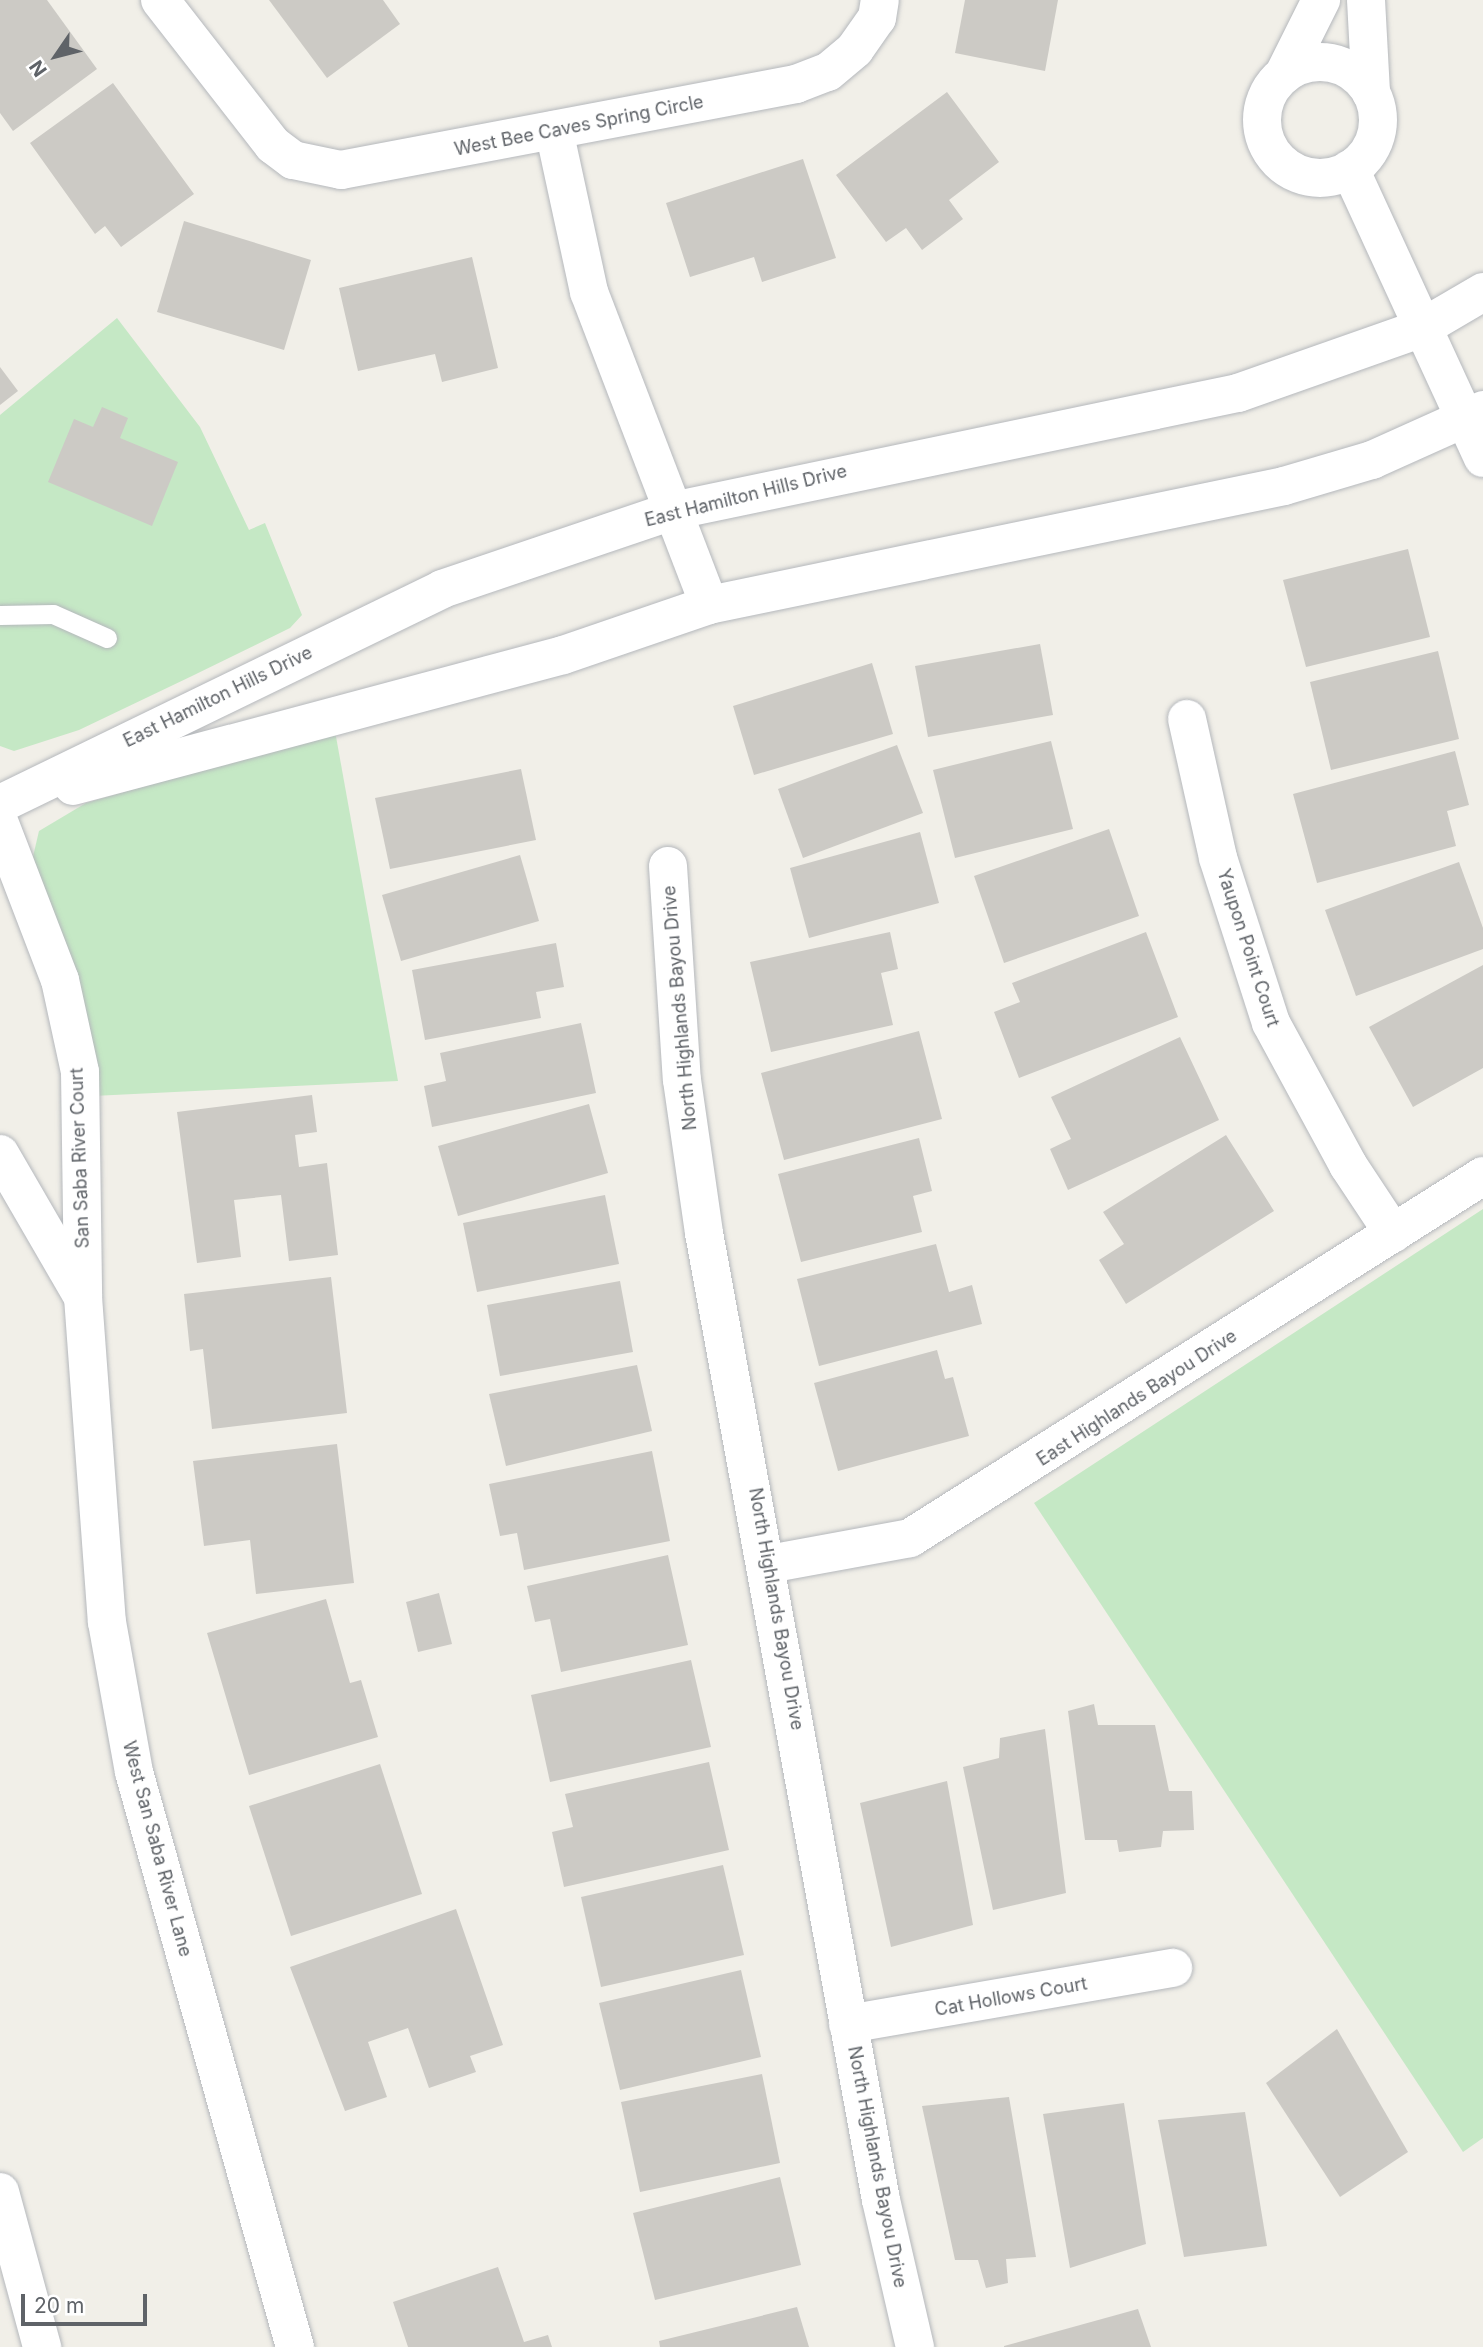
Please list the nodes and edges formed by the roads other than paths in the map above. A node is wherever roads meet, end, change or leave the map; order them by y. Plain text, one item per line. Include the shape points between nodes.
1 (160, 0) edge
2 (880, 0) edge
3 (1321, 0) edge
4 (1366, 0) edge
5 (1284, 74) junction
6 (1371, 93) junction
7 (554, 130) junction
8 (1350, 169) junction
9 (1483, 292) edge
10 (1420, 329) junction
11 (1474, 416) edge
12 (1483, 458) edge
13 (672, 511) junction
14 (709, 605) junction
15 (0, 615) edge
16 (107, 638) dead end
17 (1187, 719) dead end
18 (0, 805) edge
19 (0, 824) edge
20 (668, 866) dead end
21 (0, 1154) edge
22 (1483, 1175) edge
23 (1393, 1233) junction
24 (83, 1297) junction
25 (769, 1564) junction
26 (1173, 1968) dead end
27 (848, 2024) junction
28 (0, 2192) edge
29 (42, 2347) edge
30 (295, 2347) edge
31 (915, 2347) edge

1 - 7 street, West Bee Caves Spring Circle via 273,145 293,159 341,170
2 - 7 street, West Bee Caves Spring Circle via 877,18 855,50 828,72 796,85
3 - 5 street
4 - 6 street
5 - 6 street via 1326,62 1346,68
5 - 8 street via 1264,103 1264,135 1272,153 1299,174 1319,178
6 - 8 street via 1377,112 1374,142
7 - 13 street via 589,292
8 - 10 street
9 - 10 street, East Hamilton Hills Drive
10 - 11 street
10 - 13 street, East Hamilton Hills Drive via 1238,393
11 - 12 street
11 - 14 street, East Hamilton Hills Drive via 1371,460 1198,507
13 - 14 street
13 - 18 street, East Hamilton Hills Drive via 442,589
14 - 18 street, East Hamilton Hills Drive via 563,655
15 - 16 lane via 53,614
17 - 23 street, Yaupon Point Court via 1219,859 1271,1023 1348,1165
19 - 24 street, San Saba River Court via 60,980 80,1072
20 - 25 street, North Highlands Bayou Drive via 682,1080 704,1233
21 - 24 street, San Saba River Court
22 - 23 street, East Highlands Bayou Drive
23 - 25 street, East Highlands Bayou Drive via 910,1538
24 - 30 street, West San Saba River Lane via 107,1622 134,1772
25 - 27 street, North Highlands Bayou Drive
26 - 27 street, Cat Hollows Court
27 - 31 street, North Highlands Bayou Drive
28 - 29 street

